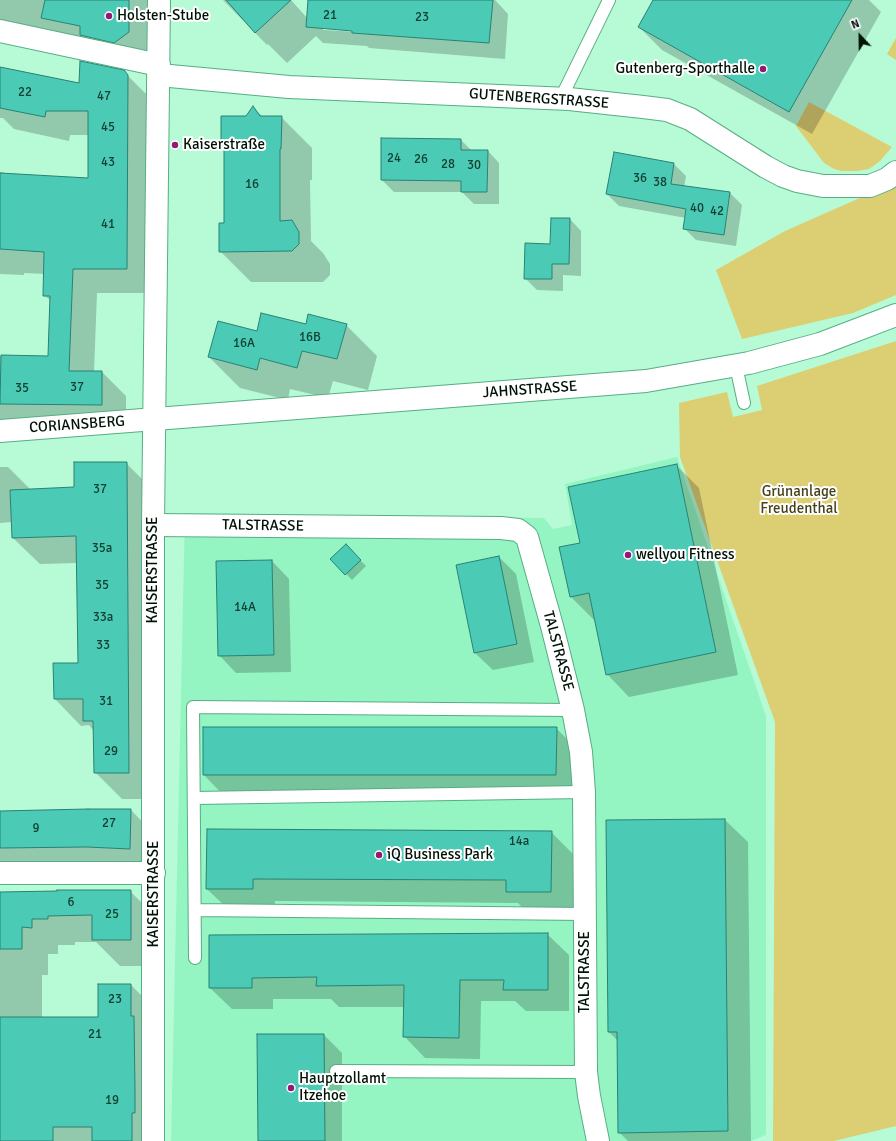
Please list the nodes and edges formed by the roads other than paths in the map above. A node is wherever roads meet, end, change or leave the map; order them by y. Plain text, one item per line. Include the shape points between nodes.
1 (159, 0) edge
2 (608, 0) edge
3 (0, 31) edge
4 (159, 70) junction
5 (561, 98) junction
6 (896, 172) edge
7 (896, 315) edge
8 (736, 366) junction
9 (744, 403) dead end
10 (154, 419) junction
11 (0, 430) edge
12 (153, 525) junction
13 (573, 710) junction
14 (584, 792) junction
15 (194, 798) junction
16 (0, 873) edge
17 (154, 873) junction
18 (195, 910) junction
19 (585, 914) junction
20 (195, 958) dead end
21 (336, 1071) dead end
22 (586, 1072) junction
23 (153, 1141) edge
24 (598, 1141) edge

1 - 4 street, KAISERSTRASSE
2 - 5 lane
3 - 4 street, GUTENBERGSTRASSE
4 - 5 street, GUTENBERGSTRASSE via 289,87
4 - 10 street, KAISERSTRASSE
5 - 6 street, GUTENBERGSTRASSE via 643,106 667,110 690,118 766,167 798,181 823,186 870,186
7 - 8 street, JAHNSTRASSE via 820,344
8 - 9 lane
8 - 10 street, JAHNSTRASSE via 646,382
10 - 11 street, CORIANSBERG
10 - 12 street, KAISERSTRASSE
12 - 13 street, TALSTRASSE via 518,530 527,537 531,548
12 - 17 street, KAISERSTRASSE
13 - 14 street, TALSTRASSE via 581,752
13 - 15 lane via 193,708
14 - 15 lane
14 - 19 street, TALSTRASSE
15 - 18 lane
16 - 17 street
17 - 23 street, KAISERSTRASSE
18 - 19 lane
18 - 20 lane
19 - 22 street, TALSTRASSE
21 - 22 lane
22 - 24 street, TALSTRASSE

